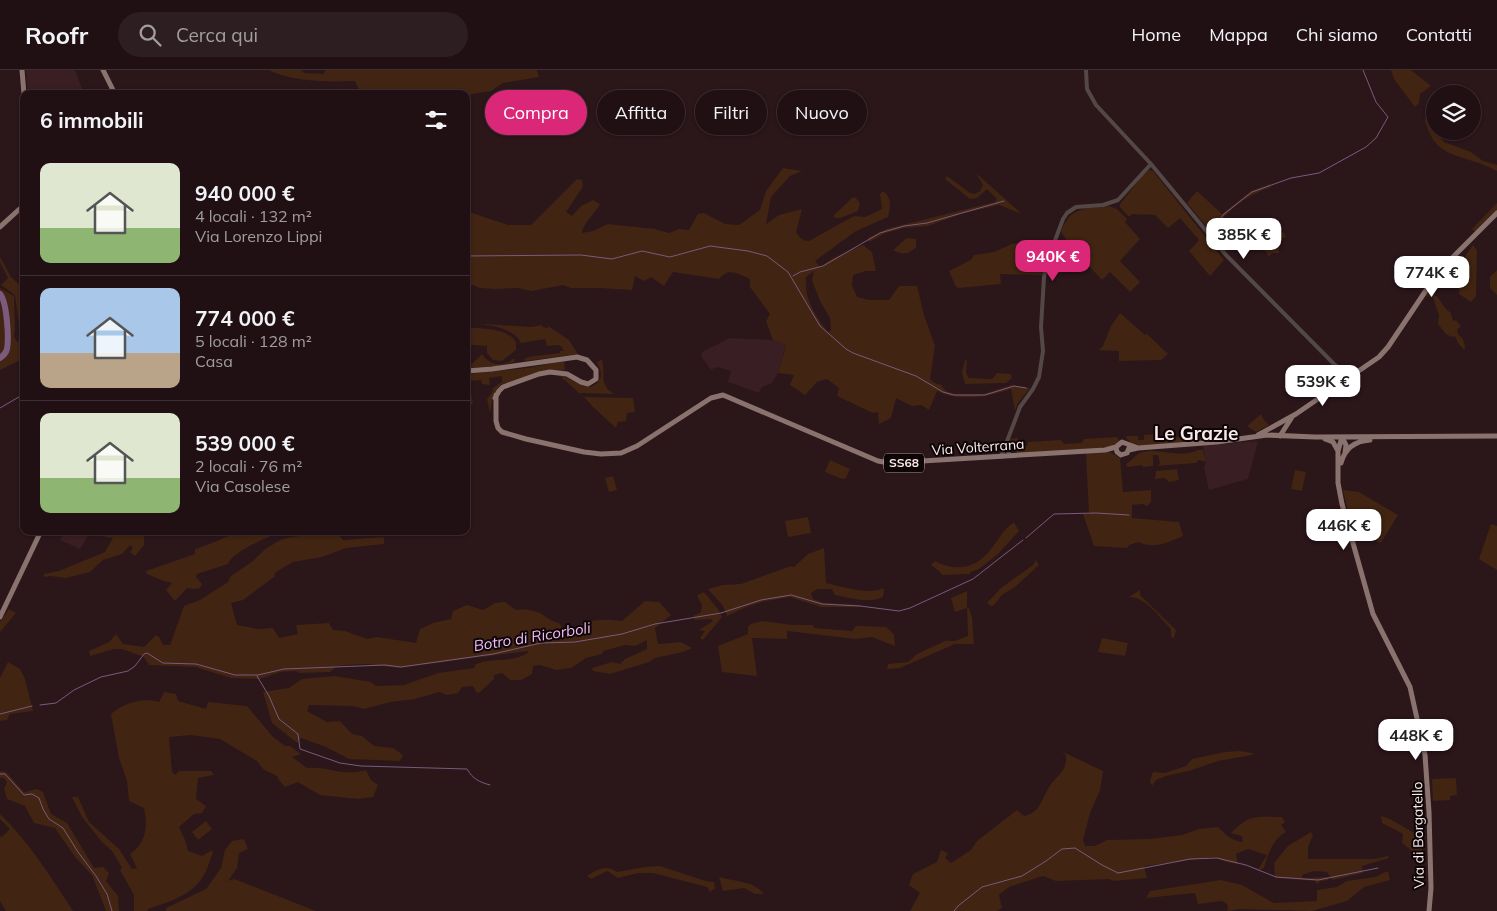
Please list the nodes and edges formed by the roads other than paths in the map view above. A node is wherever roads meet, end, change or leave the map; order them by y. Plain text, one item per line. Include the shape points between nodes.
1 (22, 70) edge
2 (103, 70) edge
3 (1086, 70) edge
4 (24, 90) edge
5 (113, 90) edge
6 (1152, 164) junction
7 (20, 210) edge
8 (1497, 212) edge
9 (0, 227) edge
10 (1332, 361) junction
11 (470, 370) edge
12 (1343, 370) junction
13 (1337, 371) junction
14 (1359, 371) junction
15 (1347, 380) junction
16 (1334, 388) junction
17 (1296, 414) junction
18 (1288, 422) junction
19 (1279, 424) junction
20 (1280, 436) junction
21 (1408, 436) junction
22 (1497, 436) edge
23 (1253, 437) junction
24 (1301, 437) junction
25 (1315, 437) junction
26 (1342, 437) junction
27 (1007, 438) junction
28 (1128, 447) junction
29 (1117, 450) junction
30 (1338, 451) junction
31 (1345, 453) junction
32 (1010, 456) junction
33 (1001, 457) junction
34 (1339, 473) junction
35 (39, 535) edge
36 (0, 617) edge
37 (1429, 911) edge

1 - 4 main road
2 - 5 main road
3 - 6 street via 1094,104
6 - 10 street via 1226,255
6 - 27 street via 1118,200 1076,207 1063,219 1044,277 1043,351 1039,376 1020,407
7 - 9 main road
8 - 14 main road via 1439,271 1386,350
10 - 12 street
10 - 13 street
11 - 33 main road, Via Volterrana / SS68 via 580,357 593,365 597,376 587,384 566,373 542,373 504,387 496,395 492,412 496,432 506,437 593,454 621,453 637,446 709,399 724,396 884,463
12 - 14 street
12 - 15 street
13 - 15 street
13 - 16 street
14 - 15 main road
15 - 16 main road
16 - 17 main road
17 - 18 main road
17 - 19 main road
18 - 20 main road
18 - 24 main road via 1290,432
19 - 20 main road
19 - 23 main road
20 - 23 main road, Via Volterrana / SS68
20 - 24 main road, Via Volterrana / SS68
21 - 22 main road, SS68
21 - 26 main road, SS68
21 - 31 main road via 1364,440
23 - 28 main road, Via Volterrana / SS68
24 - 25 main road, Via Volterrana / SS68
25 - 26 main road, SS68
25 - 30 main road via 1329,440
26 - 30 main road, Via di Borgatello
26 - 31 main road
27 - 32 street
27 - 33 street
28 - 29 main road, Via Volterrana / SS68 via 1120,443
28 - 29 main road, Via Volterrana / SS68 via 1123,455
29 - 32 main road, Via Volterrana / SS68
30 - 34 main road, Via di Borgatello
31 - 34 main road
32 - 33 main road, Via Volterrana / SS68
34 - 37 main road, Via di Borgatello via 1338,488 1375,618 1408,681 1424,749 1429,812
35 - 36 main road

